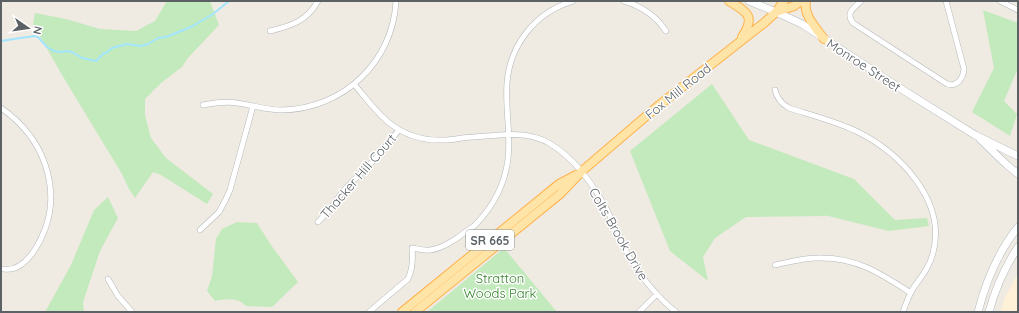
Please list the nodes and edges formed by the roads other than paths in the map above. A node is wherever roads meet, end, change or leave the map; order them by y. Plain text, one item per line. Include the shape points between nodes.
1 (318, 1) edge
2 (396, 1) edge
3 (573, 1) edge
4 (624, 1) edge
5 (729, 1) edge
6 (749, 1) edge
7 (784, 1) edge
8 (801, 1) edge
9 (806, 1) edge
10 (861, 1) edge
11 (946, 1) edge
12 (1000, 1) edge
13 (1018, 10) edge
14 (776, 12) junction
15 (270, 31) dead end
16 (666, 31) dead end
17 (824, 39) junction
18 (739, 42) junction
19 (354, 84) junction
20 (775, 90) dead end
21 (203, 105) dead end
22 (253, 106) junction
23 (1, 108) edge
24 (399, 130) junction
25 (509, 134) junction
26 (975, 135) junction
27 (1018, 156) edge
28 (582, 172) junction
29 (1018, 174) edge
30 (318, 222) dead end
31 (1018, 227) edge
32 (200, 230) dead end
33 (1018, 247) edge
34 (775, 264) dead end
35 (4, 269) dead end
36 (108, 279) dead end
37 (911, 292) junction
38 (657, 294) junction
39 (132, 312) edge
40 (369, 312) edge
41 (402, 312) edge
42 (415, 312) edge
43 (639, 312) edge
44 (676, 312) edge
45 (903, 312) edge
46 (978, 312) edge
47 (989, 312) edge

1 - 15 street via 301,20 288,27
2 - 19 street via 391,30 384,47 367,72
3 - 25 street via 558,6 536,21 516,48 507,82
4 - 16 street via 656,18
5 - 18 main road via 744,10 749,19 748,28
6 - 14 main road, Monroe Street
7 - 14 main road, Fox Mill Road / SR 665
8 - 14 main road, Fox Mill Road / SR 665
9 - 17 main road via 807,14
10 - 11 street via 850,14 853,24 951,85 960,81 964,69
12 - 13 street
14 - 17 main road, Monroe Street via 802,24
14 - 18 main road, Fox Mill Road / SR 665
17 - 26 main road, Monroe Street
18 - 28 main road, Fox Mill Road / SR 665
19 - 22 street via 337,96 307,108 269,110
19 - 24 street, Colts Brook Drive via 379,114
20 - 37 street via 779,99 789,108 843,125 878,144 904,166 925,193 934,214 935,242 930,263
21 - 22 street via 222,102
22 - 32 street via 230,190 219,212
23 - 35 street via 21,124 35,143 45,163 50,192 48,221 36,249 20,266
24 - 25 street, Colts Brook Drive via 430,140
24 - 30 street, Thacker Hill Court
25 - 28 street, Colts Brook Drive via 525,135 547,142
25 - 40 street via 504,178 494,202 477,224 455,240 439,247 430,250 412,248 413,264 408,278
26 - 27 main road, Monroe Street
26 - 29 main road, Monroe Street
28 - 38 street, Colts Brook Drive via 610,216 639,273
28 - 41 main road, Fox Mill Road / SR 665 via 559,184
28 - 42 main road, Fox Mill Road / SR 665 via 560,194
31 - 46 main road via 992,271
33 - 47 main road via 1000,281
34 - 37 street via 818,258 845,260 870,268
36 - 39 street
37 - 45 street
38 - 43 street
38 - 44 street, Colts Brook Drive

